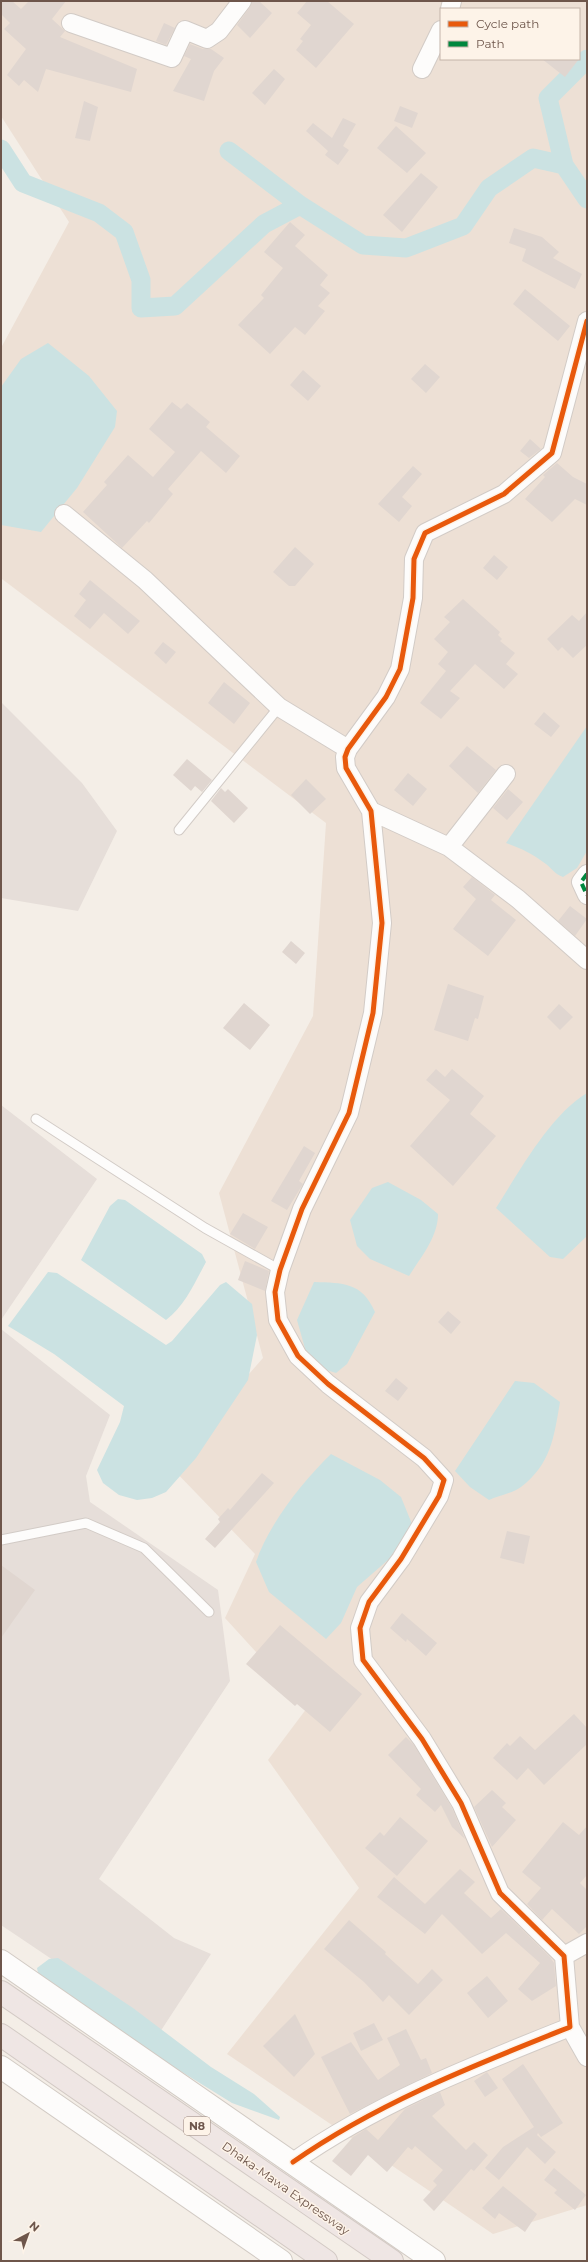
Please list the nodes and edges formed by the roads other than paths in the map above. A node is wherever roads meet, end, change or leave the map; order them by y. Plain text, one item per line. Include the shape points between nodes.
1 (242, 1) edge
2 (70, 23) dead end
3 (440, 32) edge
4 (422, 69) dead end
5 (587, 321) edge
6 (64, 514) dead end
7 (279, 707) junction
8 (348, 749) junction
9 (506, 774) dead end
10 (371, 811) junction
11 (179, 830) dead end
12 (449, 847) junction
13 (587, 874) edge
14 (587, 895) edge
15 (587, 960) edge
16 (36, 1119) dead end
17 (280, 1270) junction
18 (1, 1540) edge
19 (209, 1612) dead end
20 (587, 1943) edge
21 (564, 1956) junction
22 (1, 1961) edge
23 (1, 1992) edge
24 (570, 2027) junction
25 (1, 2035) edge
26 (587, 2057) edge
27 (1, 2067) edge
28 (293, 2162) junction
29 (429, 2258) edge
30 (281, 2261) edge
31 (326, 2261) edge
32 (392, 2261) edge

1 - 2 street via 219,31 207,39 185,30 172,58
3 - 4 street
5 - 8 street via 552,453 504,494 425,533 414,559 413,598 400,669 386,697
6 - 7 street via 145,580
7 - 8 street
7 - 11 lane
8 - 10 street via 345,757 346,768
9 - 12 street
10 - 12 street
10 - 17 street via 382,923 373,1012 349,1113 302,1209
12 - 15 street via 518,899
13 - 14 street via 580,882
16 - 17 lane via 205,1228
17 - 21 street via 275,1292 278,1320 298,1356 328,1384 424,1458 444,1480 439,1496 401,1560 368,1602 360,1628 363,1660 422,1739 461,1803 500,1893
18 - 19 lane via 86,1524 144,1548
20 - 21 street
21 - 24 street
22 - 28 street
23 - 32 highway, Dhaka-Mawa Expressway / N8
24 - 26 street
24 - 28 street via 458,2071 327,2138
25 - 31 highway
27 - 30 street
28 - 29 street

